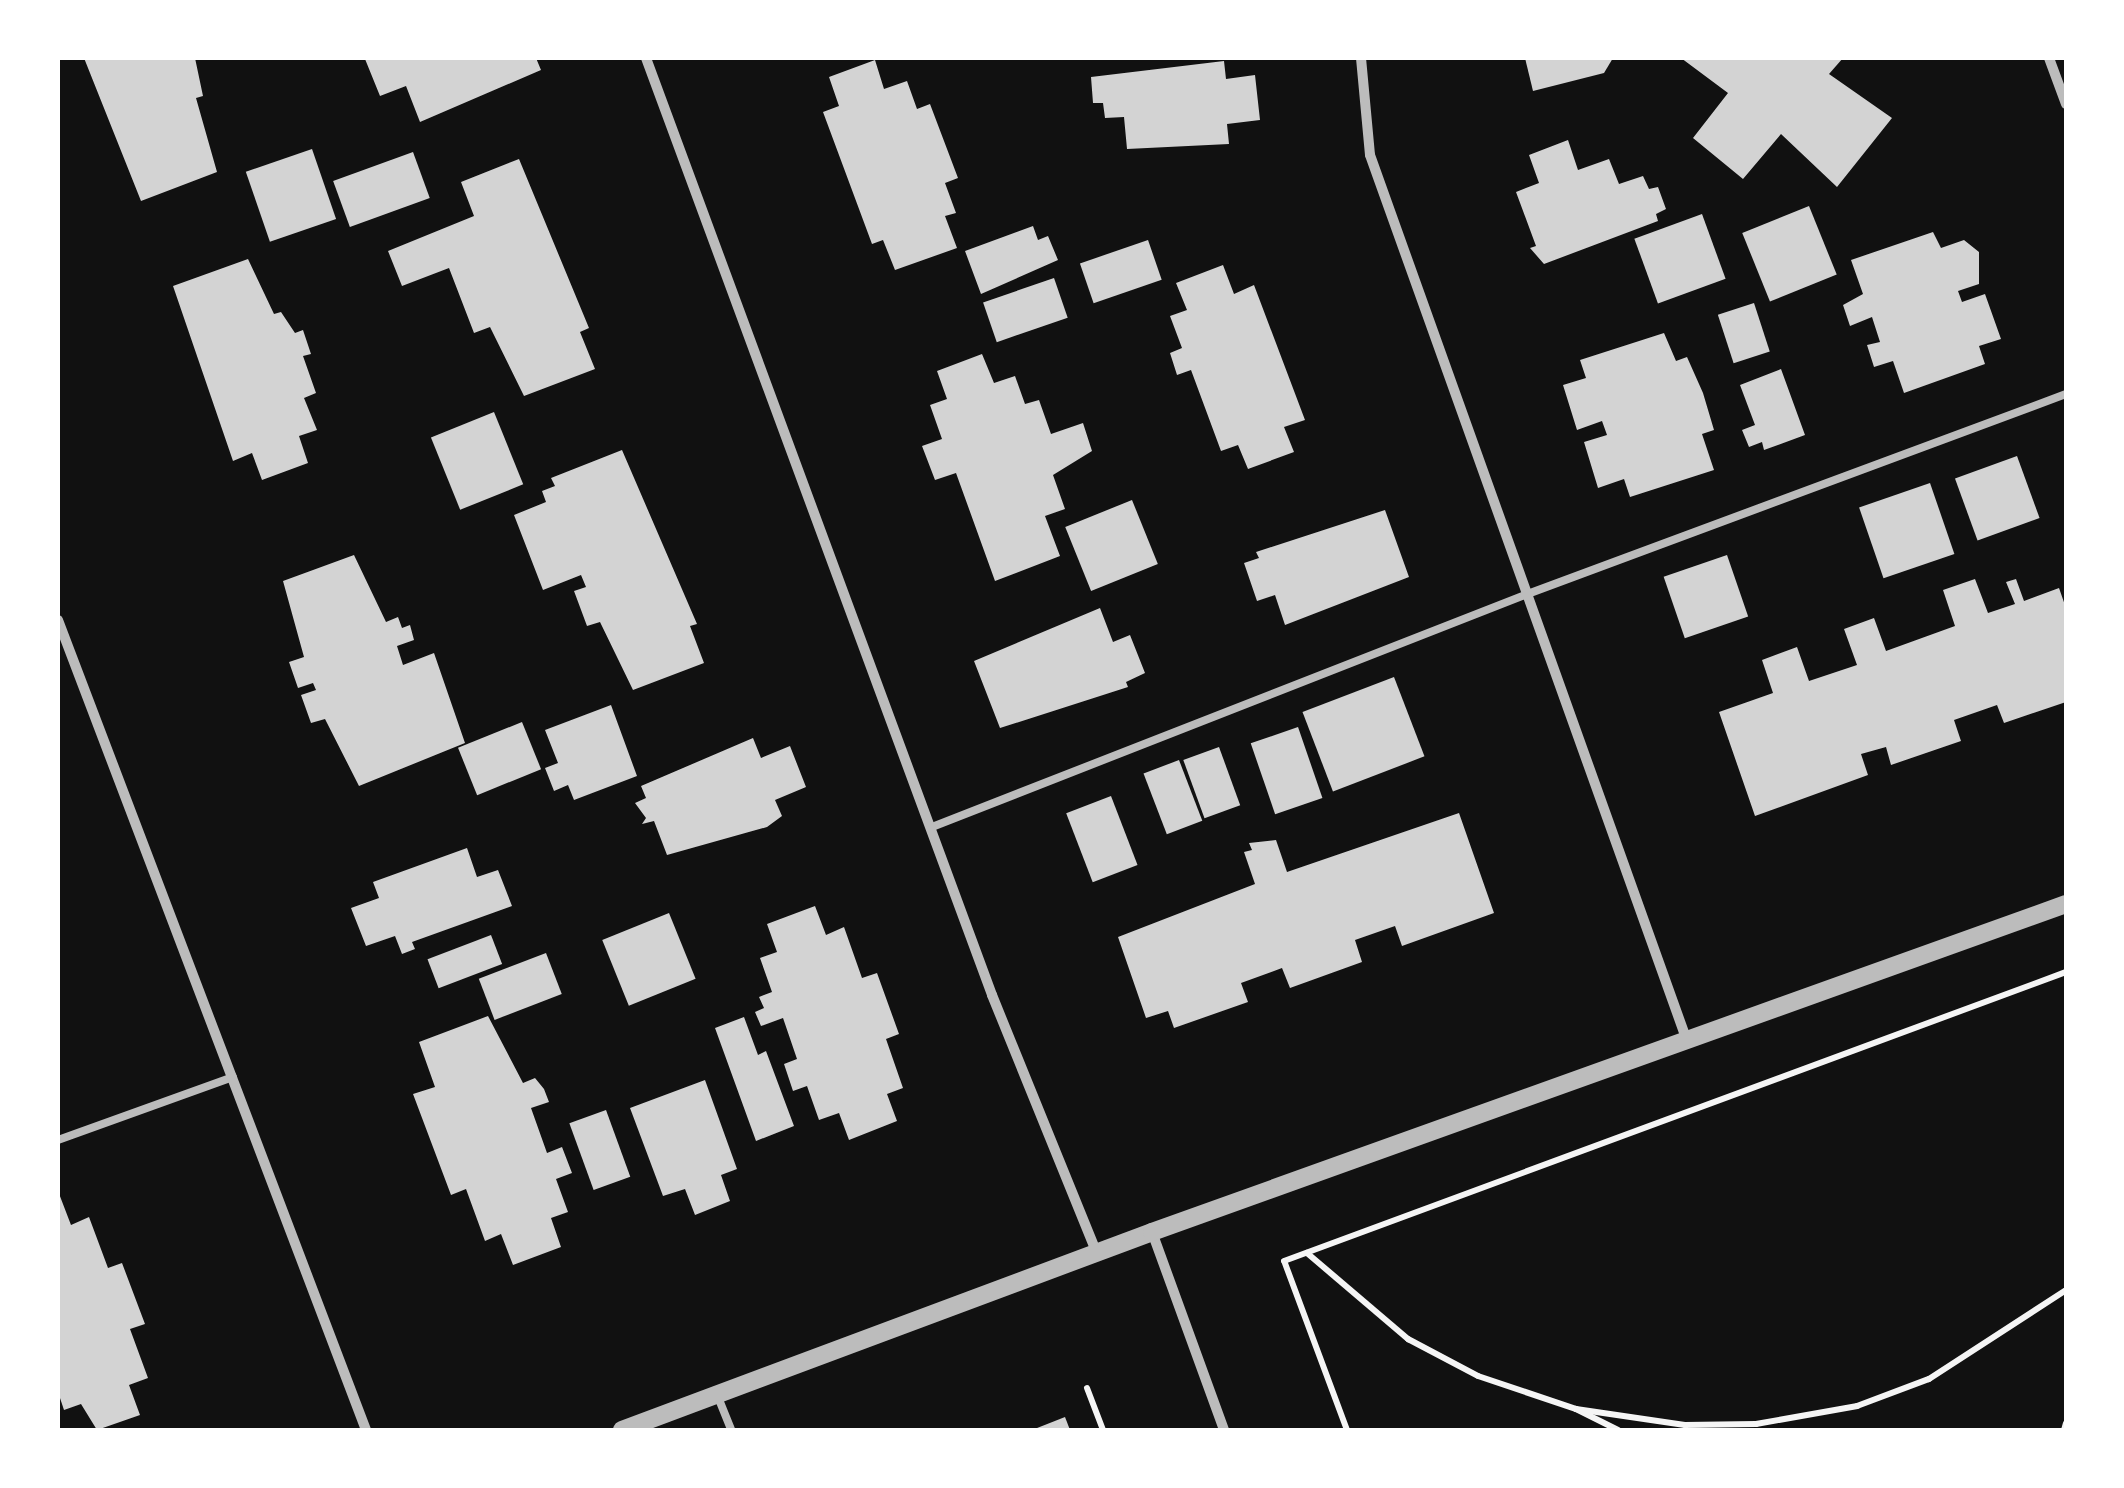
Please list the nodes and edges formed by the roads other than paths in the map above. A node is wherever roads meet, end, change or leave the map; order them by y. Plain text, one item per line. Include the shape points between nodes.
1 (646, 58) edge
2 (1361, 58) edge
3 (2049, 58) edge
4 (2066, 104) edge
5 (2066, 394) edge
6 (1525, 594) junction
7 (58, 620) edge
8 (932, 827) junction
9 (2066, 904) edge
10 (1687, 1042) junction
11 (233, 1077) junction
12 (58, 1140) edge
13 (1152, 1232) junction
14 (1097, 1253) junction
15 (718, 1396) junction
16 (366, 1430) edge
17 (622, 1430) edge
18 (731, 1430) edge
19 (1224, 1430) edge

1 - 8 street
2 - 6 street via 1370,155
3 - 4 street
5 - 6 lane
6 - 8 lane
6 - 10 street
7 - 11 street
8 - 14 street
9 - 10 street
10 - 13 street
11 - 12 lane
11 - 16 street
13 - 14 street
13 - 19 street
14 - 15 street
15 - 17 street
15 - 18 lane

